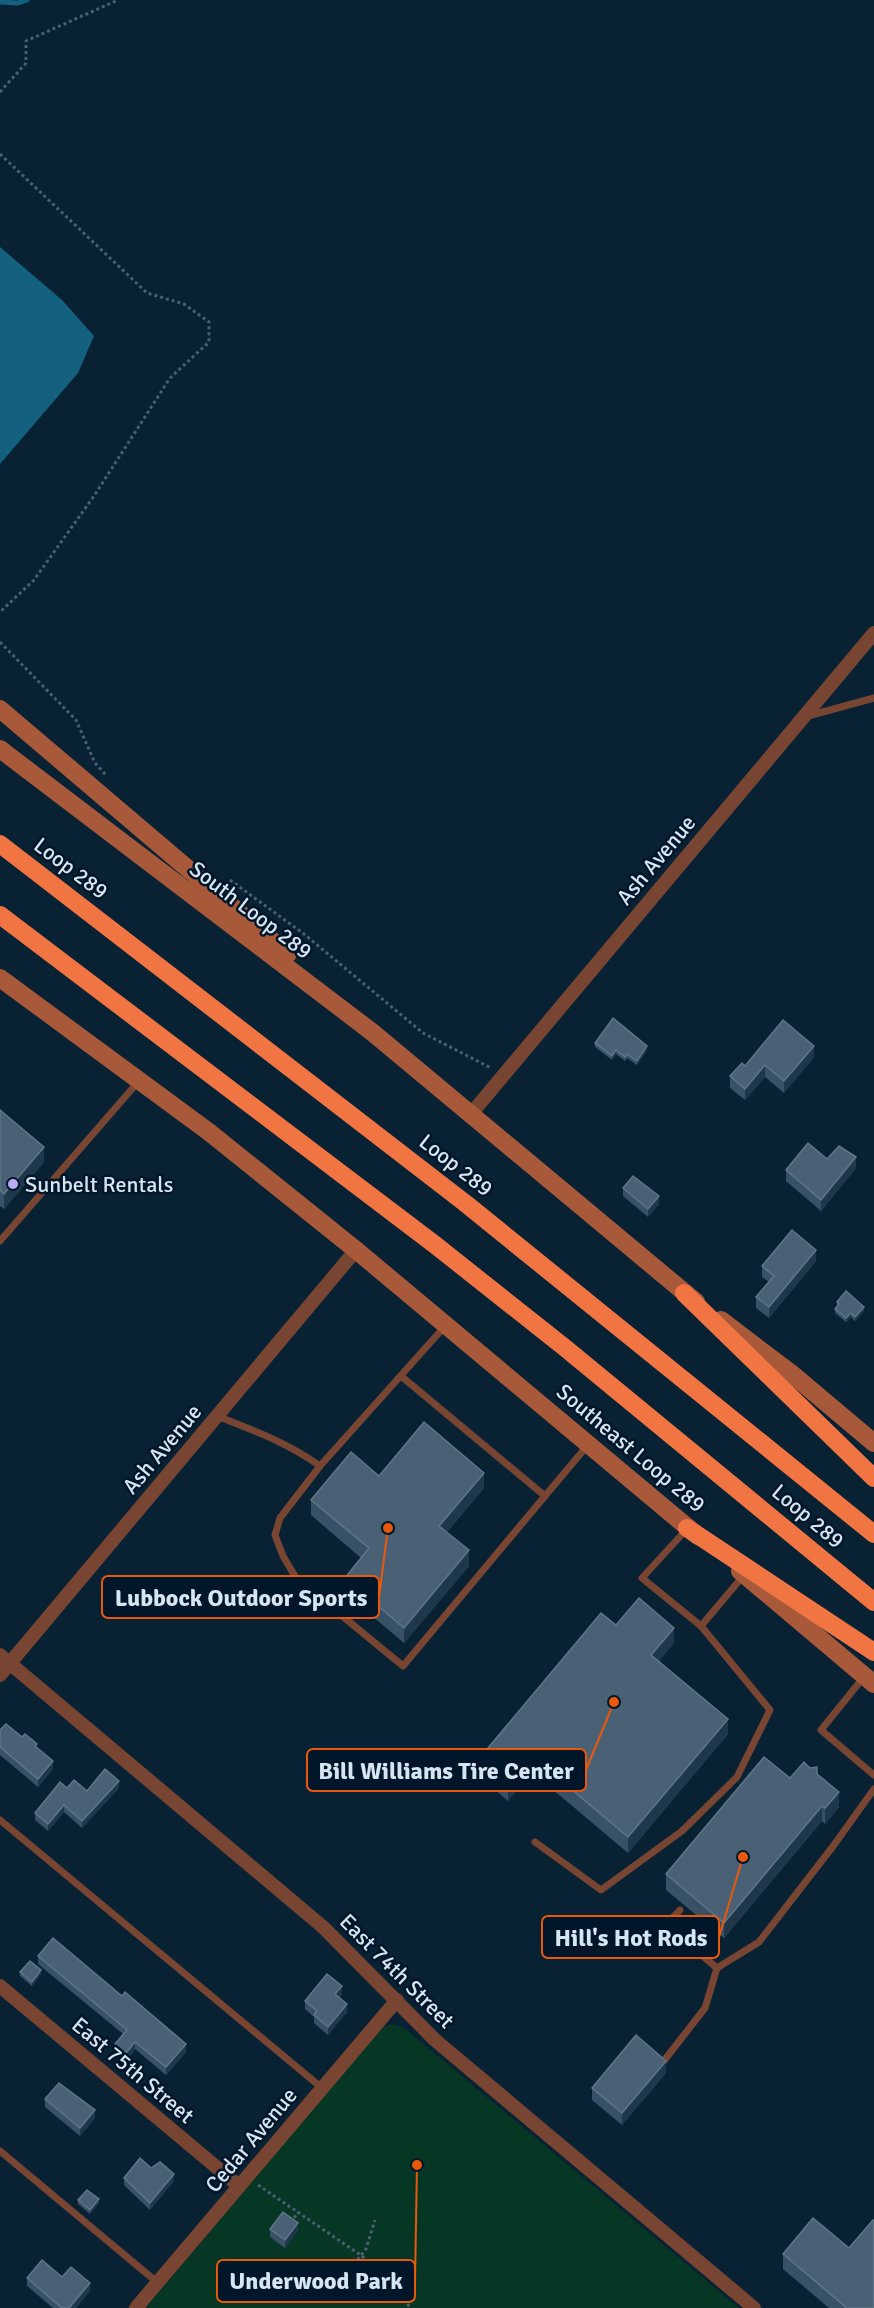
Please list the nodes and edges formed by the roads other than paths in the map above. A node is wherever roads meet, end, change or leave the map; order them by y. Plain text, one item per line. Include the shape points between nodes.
1 (874, 633) edge
2 (874, 698) edge
3 (0, 709) edge
4 (803, 717) junction
5 (0, 749) edge
6 (0, 844) edge
7 (0, 915) edge
8 (0, 978) edge
9 (372, 1032) junction
10 (138, 1082) junction
11 (471, 1114) junction
12 (0, 1242) edge
13 (356, 1250) junction
14 (684, 1293) junction
15 (446, 1325) junction
16 (401, 1376) junction
17 (217, 1416) junction
18 (589, 1443) junction
19 (874, 1443) edge
20 (320, 1466) junction
21 (874, 1478) edge
22 (545, 1496) junction
23 (687, 1528) junction
24 (874, 1534) edge
25 (744, 1574) junction
26 (874, 1602) edge
27 (701, 1626) junction
28 (874, 1652) edge
29 (5, 1659) edge
30 (0, 1675) edge
31 (870, 1680) edge
32 (874, 1775) edge
33 (874, 1789) edge
34 (0, 1820) edge
35 (535, 1842) dead end
36 (680, 1910) dead end
37 (717, 1968) junction
38 (0, 1986) edge
39 (397, 2000) junction
40 (663, 2062) edge
41 (322, 2088) junction
42 (0, 2151) edge
43 (243, 2182) junction
44 (158, 2283) junction
45 (136, 2308) edge
46 (754, 2308) edge

1 - 4 street, Ash Avenue
2 - 4 lane
3 - 9 main road via 286,953
4 - 11 street, Ash Avenue
5 - 9 main road, South Loop 289
6 - 24 highway, Loop 289 via 456,1196
7 - 26 highway, Loop 289 via 434,1244
8 - 10 main road
9 - 11 main road, South Loop 289
10 - 12 lane
10 - 13 main road via 209,1132
11 - 14 main road
13 - 15 main road, Southeast Loop 289
13 - 17 street, Ash Avenue
14 - 19 main road via 792,1374
14 - 21 highway
15 - 16 lane
15 - 18 main road, Southeast Loop 289
16 - 20 lane
16 - 22 lane
17 - 20 lane via 297,1450
17 - 29 street, Ash Avenue
18 - 22 lane
18 - 23 main road, Southeast Loop 289
20 - 22 lane via 280,1518 275,1535 283,1556 296,1578 403,1666
23 - 25 main road, Southeast Loop 289
23 - 27 lane via 642,1578
23 - 28 highway
25 - 27 lane
25 - 31 main road, Southeast Loop 289
27 - 35 lane via 770,1710 737,1777 682,1831 601,1890
29 - 30 street, Ash Avenue
29 - 39 street, East 74th Street via 323,1927
31 - 32 lane via 821,1730
33 - 37 lane via 759,1941
34 - 41 lane
36 - 37 lane via 666,1925
37 - 40 lane via 705,2008
38 - 43 street, East 75th Street
39 - 41 street, Cedar Avenue
39 - 46 street, East 74th Street via 435,2040
41 - 43 street, Cedar Avenue
42 - 44 lane
43 - 44 street, Cedar Avenue
44 - 45 street, Cedar Avenue

